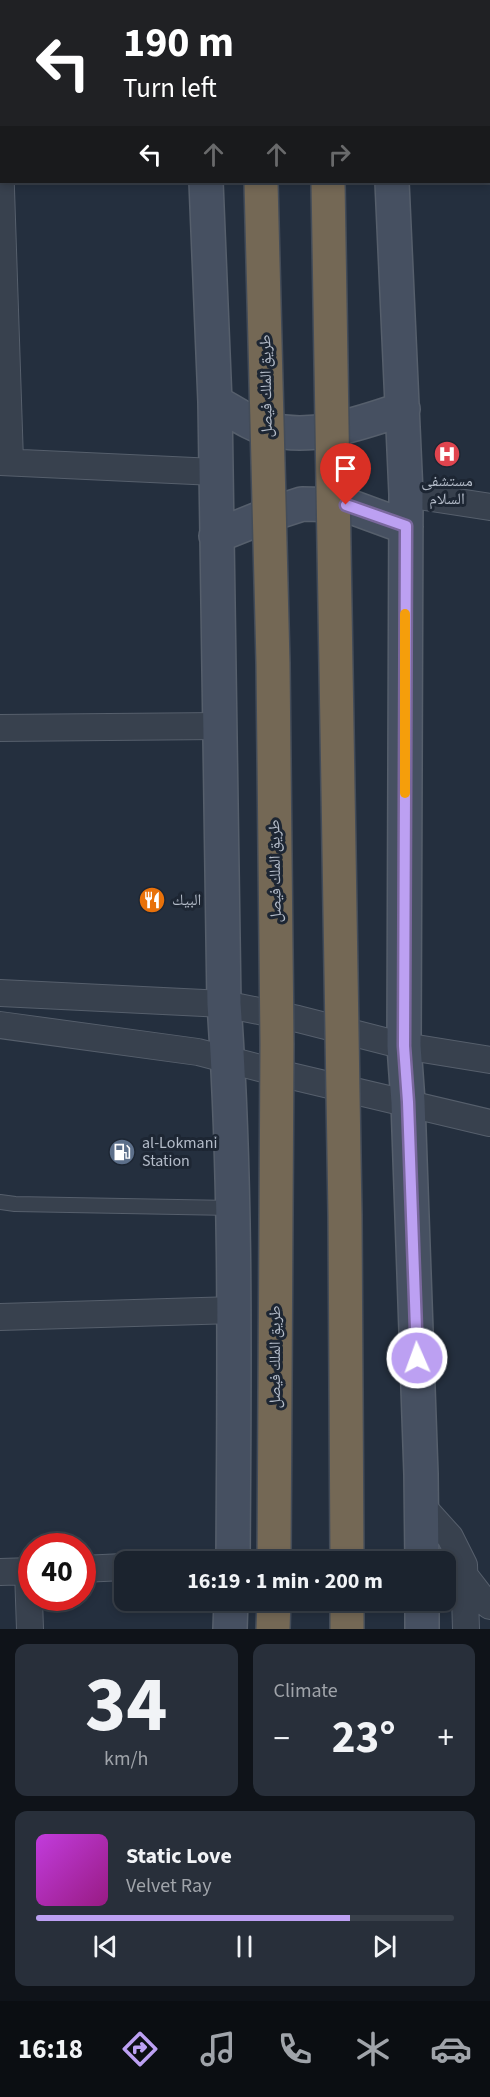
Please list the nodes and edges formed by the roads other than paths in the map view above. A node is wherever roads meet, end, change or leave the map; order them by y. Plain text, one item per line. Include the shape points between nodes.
1 (0, 183) edge
2 (206, 183) edge
3 (261, 183) edge
4 (328, 183) edge
5 (392, 183) edge
6 (214, 402) junction
7 (403, 409) junction
8 (5, 461) edge
9 (215, 472) junction
10 (406, 494) junction
11 (490, 507) edge
12 (406, 526) junction
13 (216, 536) junction
14 (218, 726) junction
15 (0, 728) edge
16 (0, 993) edge
17 (224, 1004) junction
18 (0, 1025) edge
19 (404, 1046) junction
20 (228, 1059) junction
21 (490, 1060) edge
22 (408, 1102) junction
23 (490, 1123) edge
24 (0, 1202) edge
25 (232, 1208) junction
26 (235, 1310) junction
27 (0, 1317) edge
28 (422, 1505) junction
29 (233, 1551) edge
30 (274, 1551) edge
31 (347, 1551) edge
32 (422, 1551) edge
33 (114, 1567) edge
34 (96, 1568) edge
35 (18, 1571) edge
36 (0, 1572) edge
37 (465, 1576) junction
38 (490, 1605) edge
39 (30, 1611) edge
40 (231, 1611) edge
41 (274, 1611) edge
42 (347, 1611) edge
43 (422, 1611) edge
44 (30, 1629) edge
45 (230, 1629) edge
46 (273, 1629) edge
47 (347, 1629) edge
48 (422, 1629) edge
49 (466, 1629) edge

1 - 8 street
2 - 6 street
3 - 30 highway, طريق الملك فيصل, bridge via 277,1008
4 - 31 highway, bridge via 345,1191
5 - 7 street
6 - 7 street via 267,429 307,434 345,428
6 - 9 street
7 - 10 street
8 - 9 street
9 - 13 street
10 - 11 street
10 - 12 street
12 - 13 street via 346,505 302,504
12 - 19 street
13 - 14 street
14 - 15 street
14 - 17 street
16 - 17 street
17 - 19 street
17 - 20 street
18 - 20 street
19 - 21 street
19 - 22 street
20 - 22 street
20 - 25 street
22 - 23 street
22 - 28 street
24 - 25 lane
25 - 26 street
26 - 27 street
26 - 29 street
28 - 32 street
28 - 37 street via 450,1537 464,1565
33 - 34 street
35 - 36 street
37 - 38 street
37 - 49 street
39 - 44 street
40 - 45 street
41 - 46 highway
42 - 47 highway
43 - 48 street

